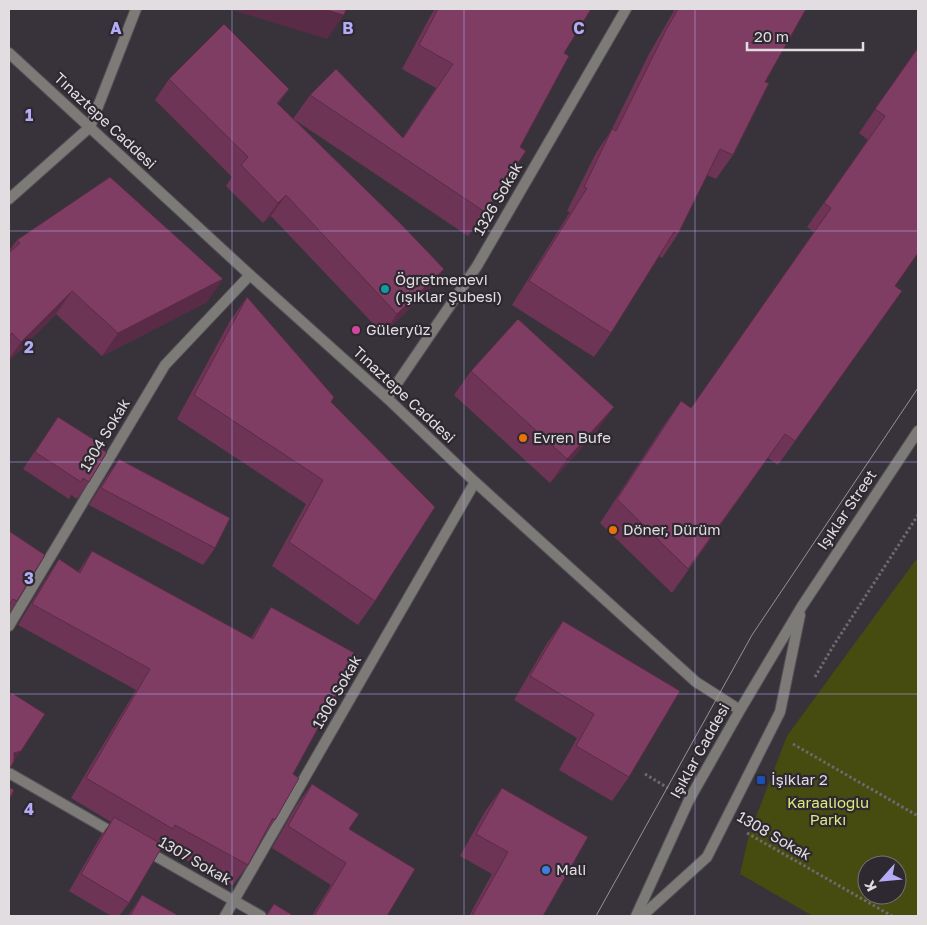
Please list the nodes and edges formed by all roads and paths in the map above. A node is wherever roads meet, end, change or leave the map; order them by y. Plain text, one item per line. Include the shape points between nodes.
1 (136, 9) edge
2 (626, 9) edge
3 (9, 53) edge
4 (90, 127) junction
5 (9, 199) edge
6 (250, 274) junction
7 (387, 398) junction
8 (918, 431) edge
9 (475, 482) junction
10 (802, 606) junction
11 (9, 626) edge
12 (740, 710) junction
13 (771, 730) junction
14 (9, 773) edge
15 (645, 774) edge
16 (689, 800) junction
17 (918, 816) edge
18 (725, 821) junction
19 (234, 901) junction
20 (225, 916) edge
21 (261, 916) edge
22 (636, 916) edge
23 (642, 916) edge
24 (892, 916) edge

1 - 4 street
2 - 7 street, 1326 Sokak via 477,266
3 - 4 street, Tınaztepe Caddesi
4 - 5 street
4 - 6 street, Tınaztepe Caddesi
6 - 7 street, Tınaztepe Caddesi
6 - 11 street, 1304 Sokak via 165,365
7 - 9 street, Tınaztepe Caddesi
8 - 10 street, Işıklar Street
9 - 12 street, Tınaztepe Caddesi via 696,682
9 - 19 street, 1306 Sokak
10 - 12 street, Işıklar Caddesi
10 - 13 street via 780,712
12 - 16 street, Işıklar Caddesi
13 - 17 path
13 - 18 street
14 - 19 street, 1307 Sokak
15 - 16 path
16 - 22 street, Işıklar Caddesi
18 - 23 street via 707,857
18 - 24 path, 1308 Sokak
19 - 20 street, 1306 Sokak
19 - 21 street, 1307 Sokak

